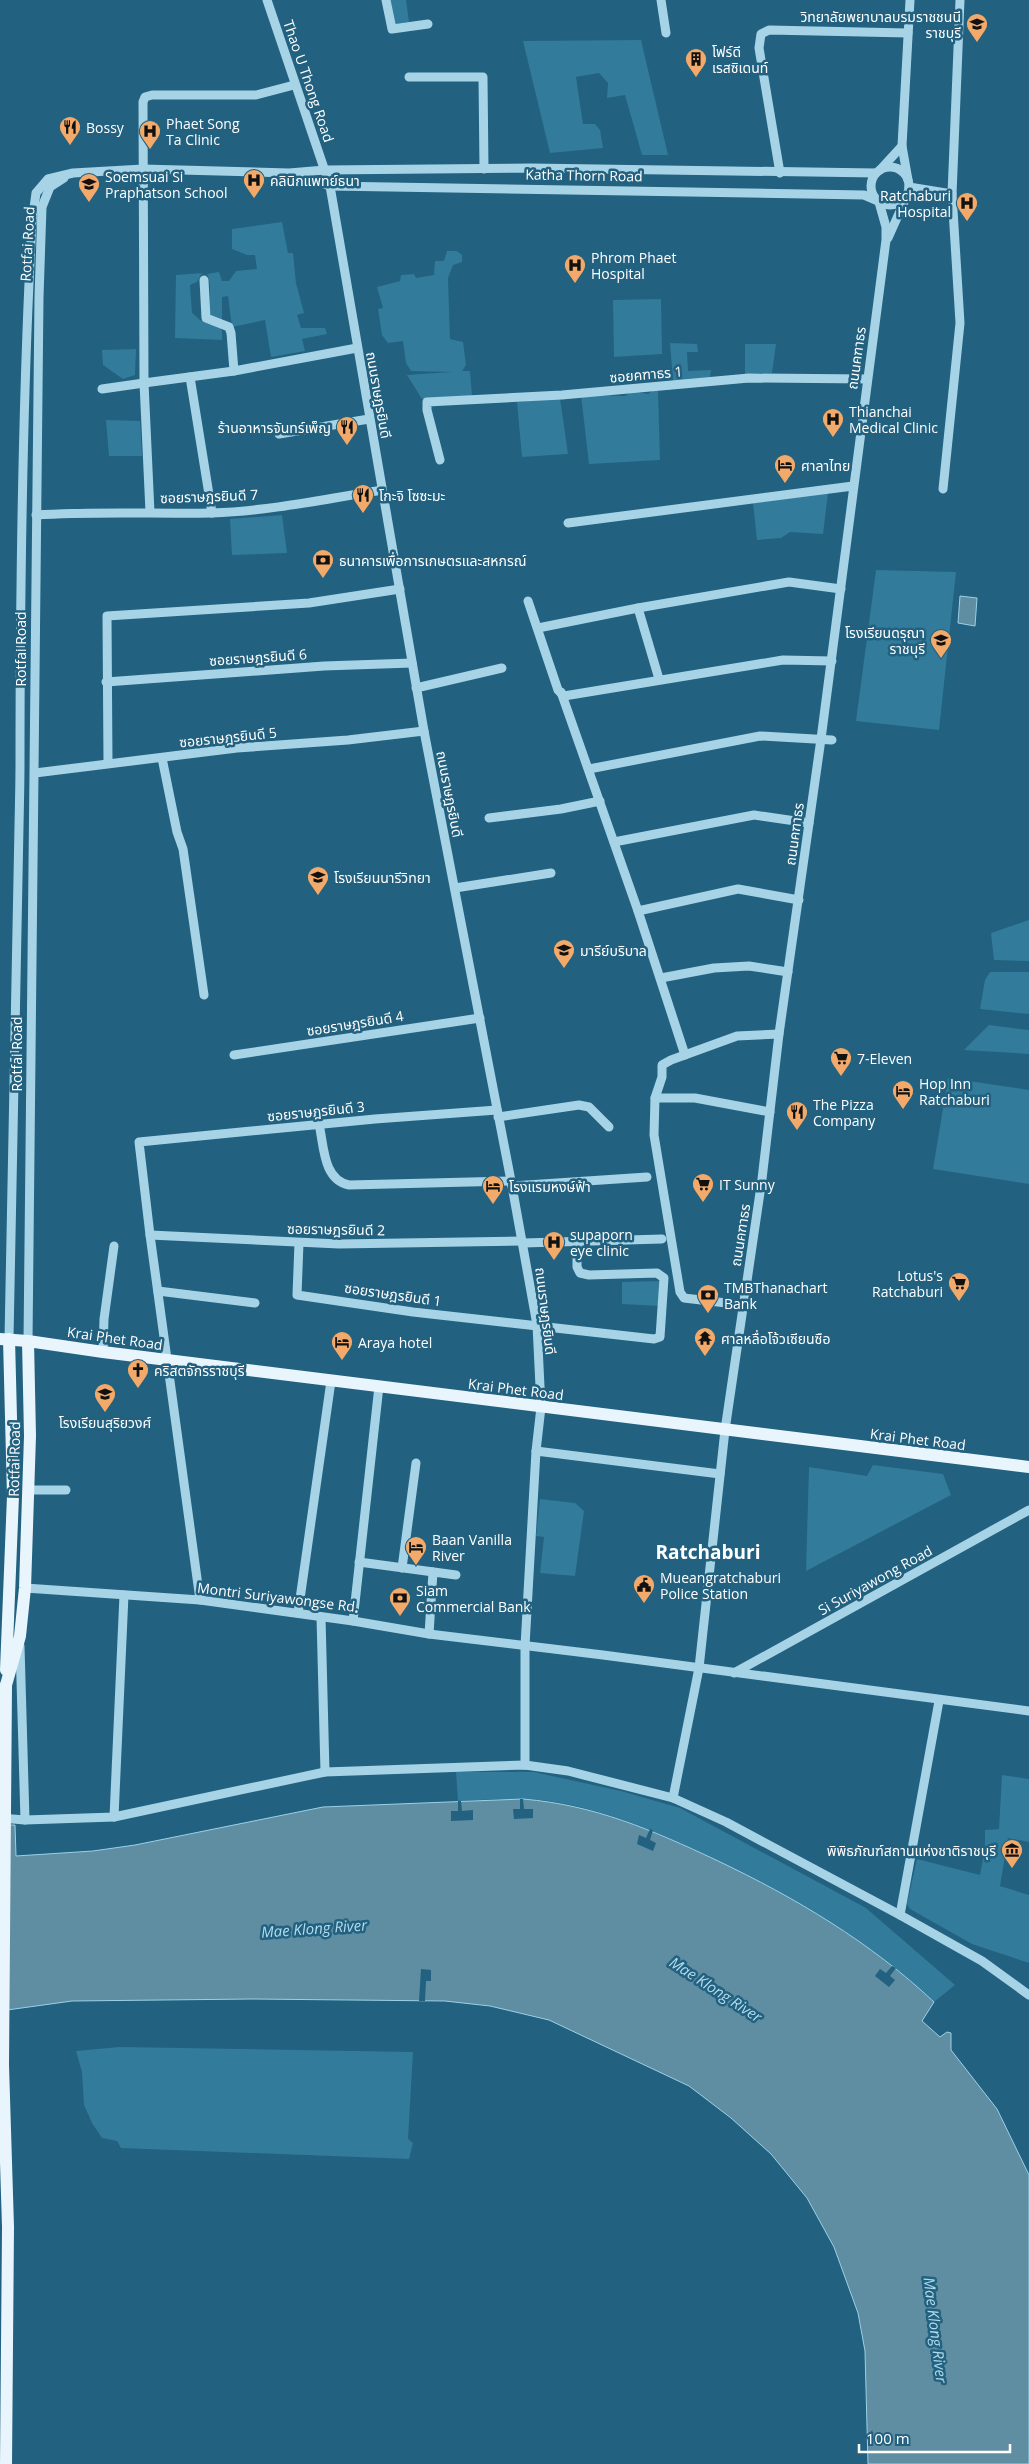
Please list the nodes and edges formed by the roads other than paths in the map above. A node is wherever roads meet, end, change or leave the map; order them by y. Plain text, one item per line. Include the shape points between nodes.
1 (267, 0) edge
2 (386, 0) edge
3 (661, 0) edge
4 (910, 0) edge
5 (960, 0) edge
6 (428, 24) dead end
7 (908, 32) junction
8 (666, 33) dead end
9 (408, 77) dead end
10 (294, 85) junction
11 (902, 146) junction
12 (142, 169) junction
13 (325, 170) junction
14 (484, 170) junction
15 (878, 172) junction
16 (73, 173) junction
17 (289, 173) junction
18 (780, 173) junction
19 (330, 186) junction
20 (908, 187) junction
21 (952, 194) junction
22 (878, 201) junction
23 (886, 240) junction
24 (204, 280) dead end
25 (357, 348) junction
26 (234, 371) junction
27 (190, 377) junction
28 (867, 379) junction
29 (144, 383) junction
30 (102, 389) dead end
31 (370, 419) junction
32 (278, 434) dead end
33 (440, 460) dead end
34 (853, 486) junction
35 (943, 488) dead end
36 (382, 490) junction
37 (150, 512) junction
38 (212, 513) junction
39 (36, 515) junction
40 (568, 522) dead end
41 (841, 588) junction
42 (400, 589) junction
43 (528, 601) dead end
44 (638, 608) junction
45 (538, 628) junction
46 (19, 660) junction
47 (35, 660) junction
48 (832, 661) junction
49 (412, 663) junction
50 (502, 668) dead end
51 (659, 679) junction
52 (106, 682) junction
53 (416, 688) junction
54 (561, 692) junction
55 (424, 731) junction
56 (821, 739) junction
57 (832, 740) dead end
58 (162, 758) junction
59 (108, 763) junction
60 (589, 769) junction
61 (35, 773) junction
62 (600, 801) junction
63 (489, 818) dead end
64 (809, 823) junction
65 (614, 842) junction
66 (551, 873) dead end
67 (455, 888) junction
68 (799, 900) junction
69 (638, 911) junction
70 (788, 972) junction
71 (661, 978) junction
72 (204, 995) dead end
73 (480, 1018) junction
74 (779, 1034) junction
75 (686, 1054) junction
76 (234, 1055) dead end
77 (656, 1098) junction
78 (770, 1112) junction
79 (497, 1114) junction
80 (319, 1124) junction
81 (610, 1127) dead end
82 (647, 1177) dead end
83 (512, 1184) junction
84 (150, 1235) junction
85 (662, 1239) dead end
86 (523, 1242) junction
87 (577, 1242) junction
88 (298, 1243) junction
89 (114, 1246) dead end
90 (158, 1290) junction
91 (255, 1303) dead end
92 (743, 1305) junction
93 (537, 1325) junction
94 (5, 1339) edge
95 (28, 1340) junction
96 (103, 1352) junction
97 (168, 1360) junction
98 (331, 1381) junction
99 (379, 1386) junction
100 (541, 1407) junction
101 (725, 1430) junction
102 (536, 1451) junction
103 (416, 1464) dead end
104 (1029, 1467) edge
105 (720, 1474) junction
106 (28, 1490) junction
107 (66, 1490) dead end
108 (1029, 1510) edge
109 (359, 1562) junction
110 (402, 1568) junction
111 (432, 1572) junction
112 (456, 1575) dead end
113 (5, 1586) edge
114 (26, 1588) junction
115 (124, 1596) junction
116 (200, 1600) junction
117 (298, 1613) junction
118 (321, 1617) junction
119 (353, 1621) junction
120 (429, 1634) junction
121 (20, 1636) junction
122 (525, 1646) junction
123 (699, 1668) junction
124 (733, 1673) junction
125 (6, 1685) junction
126 (939, 1701) junction
127 (1029, 1712) edge
128 (525, 1764) junction
129 (325, 1772) junction
130 (673, 1798) junction
131 (114, 1817) junction
132 (0, 1818) edge
133 (25, 1820) junction
134 (900, 1915) junction
135 (1029, 1995) edge
136 (5, 2152) junction
137 (0, 2214) edge
138 (6, 2464) edge

1 - 10 street, Thao U Thong Road
2 - 6 street via 392,29
3 - 8 street
4 - 7 street
5 - 21 street
7 - 11 street
7 - 18 street via 769,30 761,34 759,48
9 - 14 street via 483,77
10 - 12 street via 256,95 145,97
10 - 13 street, Thao U Thong Road
11 - 15 street
11 - 20 street
12 - 16 street, Katha Thorn Road
12 - 17 street, Katha Thorn Road
12 - 29 street
13 - 14 street, Katha Thorn Road
13 - 17 street, Katha Thorn Road
13 - 19 street, Thao U Thong Road
14 - 18 street, Katha Thorn Road
15 - 18 street, Katha Thorn Road
15 - 20 street, Katha Thorn Road via 896,168 901,171
15 - 22 street, ถนนคฑาธร via 871,187
16 - 39 street, Rotfai Road via 50,187 42,207
16 - 46 street, Rotfai Road via 42,183 36,193 32,222
17 - 19 street, Katha Thorn Road
19 - 22 street, Katha Thorn Road via 864,195
19 - 25 street, ถนนราษฎรยินดี
20 - 21 street
20 - 22 street, Katha Thorn Road via 902,202 894,205
20 - 23 street, ถนนคฑาธร
21 - 35 street via 960,323
22 - 23 street, ถนนคฑาธร via 886,226
23 - 28 street, ถนนคฑาธร
24 - 26 street via 206,318 229,327
25 - 26 street
25 - 31 street, ถนนราษฎรยินดี
26 - 27 street
27 - 29 street
27 - 38 street
28 - 33 street, ซอยคฑาธร 1 via 748,378 562,395 428,402 427,410
28 - 34 street, ถนนคฑาธร
29 - 30 street
29 - 37 street
31 - 32 street
31 - 36 street, ถนนราษฎรยินดี
34 - 40 street
34 - 41 street, ถนนคฑาธร
36 - 38 street, ซอยราษฎรยินดี 7 via 289,506
36 - 42 street, ถนนราษฎรยินดี
37 - 38 street, ซอยราษฎรยินดี 7
37 - 39 street, ซอยราษฎรยินดี 7
39 - 47 street, Rotfai Road
41 - 44 street via 789,582
41 - 48 street, ถนนคฑาธร
42 - 49 street, ถนนราษฎรยินดี
42 - 52 street via 309,603 107,616
43 - 45 street
44 - 45 street
44 - 51 street
45 - 54 street
46 - 47 street
46 - 94 street, Rotfai Road
47 - 61 street, Rotfai Road
48 - 51 street via 783,660
48 - 56 street, ถนนคฑาธร
49 - 52 street, ซอยราษฎรยินดี 6
49 - 53 street, ถนนราษฎรยินดี
50 - 53 street
51 - 54 street via 564,696
52 - 59 street
53 - 55 street, ถนนราษฎรยินดี
54 - 60 street
55 - 58 street, ซอยราษฎรยินดี 5
55 - 67 street, ถนนราษฎรยินดี
56 - 57 street
56 - 60 street via 760,736
56 - 64 street, ถนนคฑาธร
58 - 59 street, ซอยราษฎรยินดี 5
58 - 72 street via 183,849
59 - 61 street, ซอยราษฎรยินดี 5
60 - 62 street
61 - 95 street, Rotfai Road
62 - 63 street
62 - 65 street
64 - 65 street via 754,815
64 - 68 street, ถนนคฑาธร
65 - 69 street
66 - 67 street
67 - 73 street, ถนนราษฎรยินดี
68 - 69 street via 738,889
68 - 70 street, ถนนคฑาธร
69 - 71 street
70 - 71 street via 749,966 714,968
70 - 74 street, ถนนคฑาธร
71 - 75 street
73 - 76 street, ซอยราษฎรยินดี 4
73 - 79 street, ถนนราษฎรยินดี
74 - 75 street via 737,1036
74 - 78 street, ถนนคฑาธร
75 - 77 street via 662,1065
77 - 78 street via 695,1098
77 - 92 street via 654,1135 680,1292 684,1298 693,1301
78 - 92 street, ถนนคฑาธร
79 - 80 street, ซอยราษฎรยินดี 3
79 - 81 street, ซอยราษฎรยินดี 3 via 579,1105 589,1107
79 - 83 street, ถนนราษฎรยินดี
80 - 83 street via 330,1174 339,1183
80 - 84 street, ซอยราษฎรยินดี 3 via 139,1142
82 - 83 street
83 - 86 street, ถนนราษฎรยินดี
84 - 88 street, ซอยราษฎรยินดี 2
84 - 90 street
85 - 87 street, ซอยราษฎรยินดี 2
86 - 87 street, ซอยราษฎรยินดี 2
86 - 88 street, ซอยราษฎรยินดี 2
86 - 93 street, ถนนราษฎรยินดี
87 - 93 street via 580,1274 657,1274 664,1278 660,1336 654,1339
88 - 93 street, ซอยราษฎรยินดี 1 via 297,1295
89 - 96 street
90 - 91 street
90 - 97 street
92 - 101 street, ถนนคฑาธร
93 - 100 street, ถนนราษฎรยินดี
94 - 95 main road, Krai Phet Road
94 - 113 main road, Rotfai Road via 13,1496
95 - 96 main road, Krai Phet Road
95 - 106 main road, Rotfai Road
96 - 97 main road, Krai Phet Road
97 - 98 main road, Krai Phet Road
97 - 116 street
98 - 99 main road, Krai Phet Road
98 - 117 street
99 - 100 main road, Krai Phet Road
99 - 109 street
100 - 101 main road, Krai Phet Road
100 - 102 street, ถนนราษฎรยินดี
101 - 104 main road, Krai Phet Road
101 - 105 street, ถนนคฑาธร
102 - 105 street
102 - 122 street, ถนนราษฎรยินดี
103 - 110 street
105 - 123 street, ถนนคฑาธร
106 - 107 street
106 - 114 main road, Rotfai Road
108 - 124 street, Si Suriyawong Road
109 - 110 street
109 - 119 street
110 - 111 street
111 - 112 street
111 - 120 street
113 - 125 main road, Rotfai Road
114 - 115 street, Montri Suriyawongse Rd.
114 - 121 main road, Rotfai Road
115 - 116 street, Montri Suriyawongse Rd.
115 - 131 street
116 - 117 street, Montri Suriyawongse Rd.
117 - 118 street, Montri Suriyawongse Rd.
118 - 119 street, Montri Suriyawongse Rd.
118 - 129 street
119 - 120 street, Montri Suriyawongse Rd.
120 - 122 street, Montri Suriyawongse Rd.
121 - 125 main road, Rotfai Road
121 - 133 street
122 - 123 street, Montri Suriyawongse Rd.
122 - 128 street, ถนนราษฎรยินดี
123 - 124 street, Montri Suriyawongse Rd.
123 - 130 street, ถนนคฑาธร
124 - 126 street, Montri Suriyawongse Rd.
125 - 136 main road, Rotfai Road, bridge
126 - 127 street, Montri Suriyawongse Rd.
126 - 134 street
128 - 129 street
128 - 130 street via 568,1771
129 - 131 street
130 - 134 street via 726,1822
131 - 133 street
132 - 133 street
134 - 135 street via 982,1961
136 - 137 main road, Rotfai Road
136 - 138 main road, Rotfai Road via 8,2228

